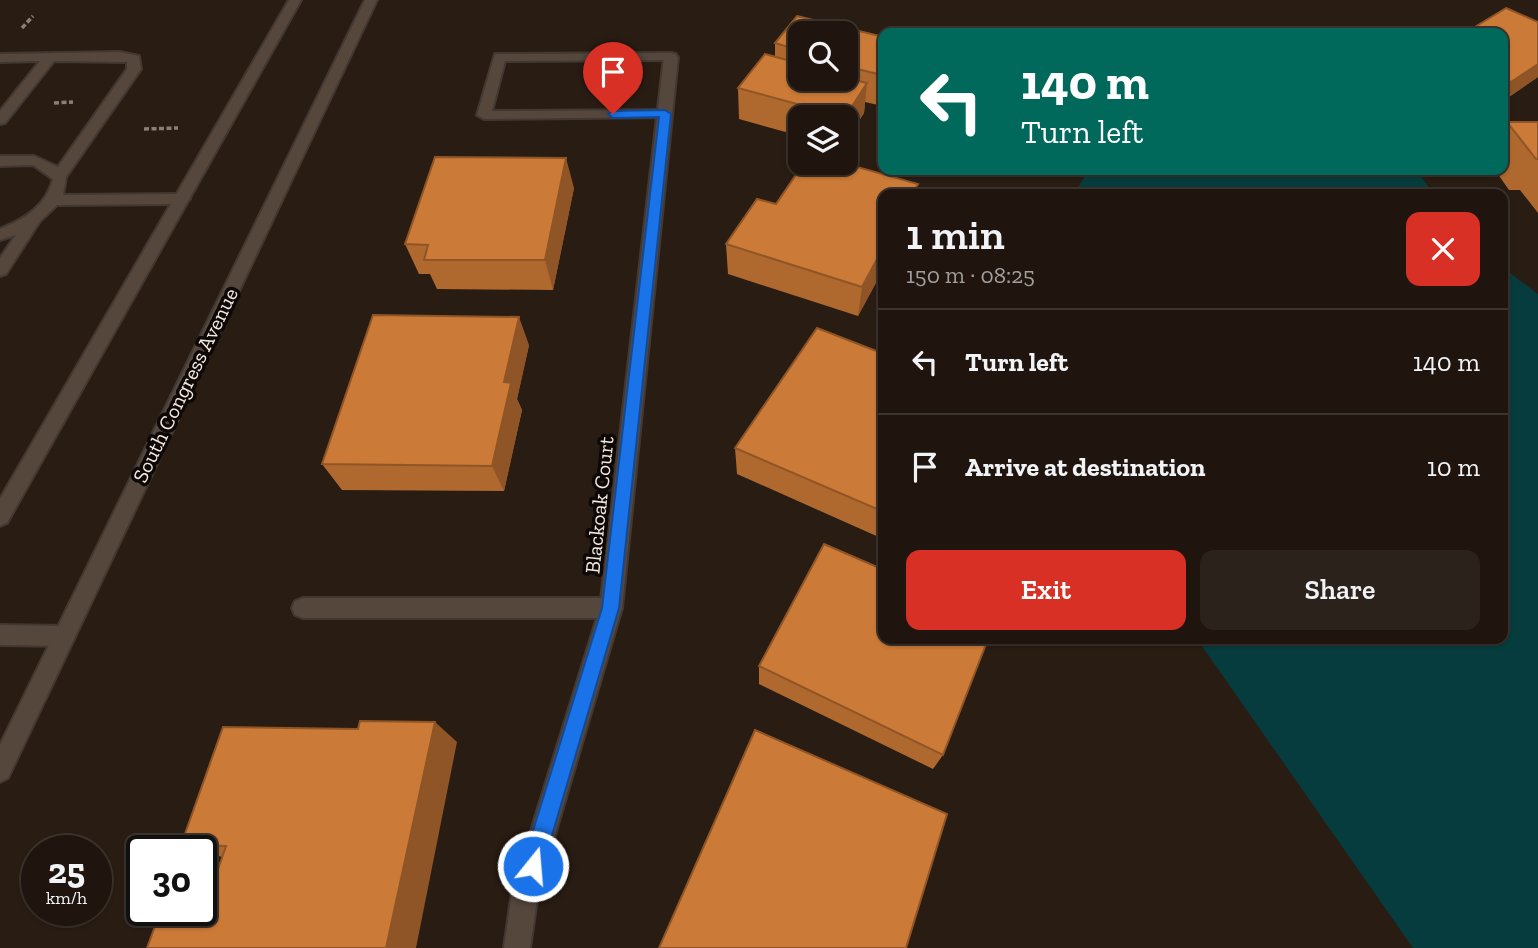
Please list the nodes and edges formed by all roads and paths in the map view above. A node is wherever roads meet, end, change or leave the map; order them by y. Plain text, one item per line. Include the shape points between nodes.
1 (295, 0) edge
2 (371, 0) edge
3 (33, 16) dead end
4 (17, 34) dead end
5 (50, 57) junction
6 (0, 58) edge
7 (76, 102) dead end
8 (49, 103) dead end
9 (665, 114) junction
10 (0, 120) edge
11 (178, 128) dead end
12 (144, 129) dead end
13 (0, 161) edge
14 (59, 177) junction
15 (182, 199) junction
16 (54, 200) junction
17 (39, 214) junction
18 (0, 235) edge
19 (0, 270) edge
20 (0, 517) edge
21 (303, 608) dead end
22 (611, 608) junction
23 (0, 635) edge
24 (64, 636) junction
25 (0, 770) edge
26 (517, 948) edge

1 - 15 main road
2 - 24 main road, South Congress Avenue
3 - 4 path
5 - 6 main road
5 - 10 main road
5 - 14 main road via 134,59 134,69
7 - 8 path
9 - 9 main road, Blackoak Court via 671,57 500,57 484,115
9 - 22 main road, Blackoak Court
11 - 12 path
13 - 14 main road via 45,163
14 - 16 main road
15 - 16 main road
15 - 20 main road
16 - 17 main road
17 - 18 main road
17 - 19 main road
21 - 22 main road
22 - 26 main road, Blackoak Court via 525,891
23 - 24 main road
24 - 25 main road, South Congress Avenue

